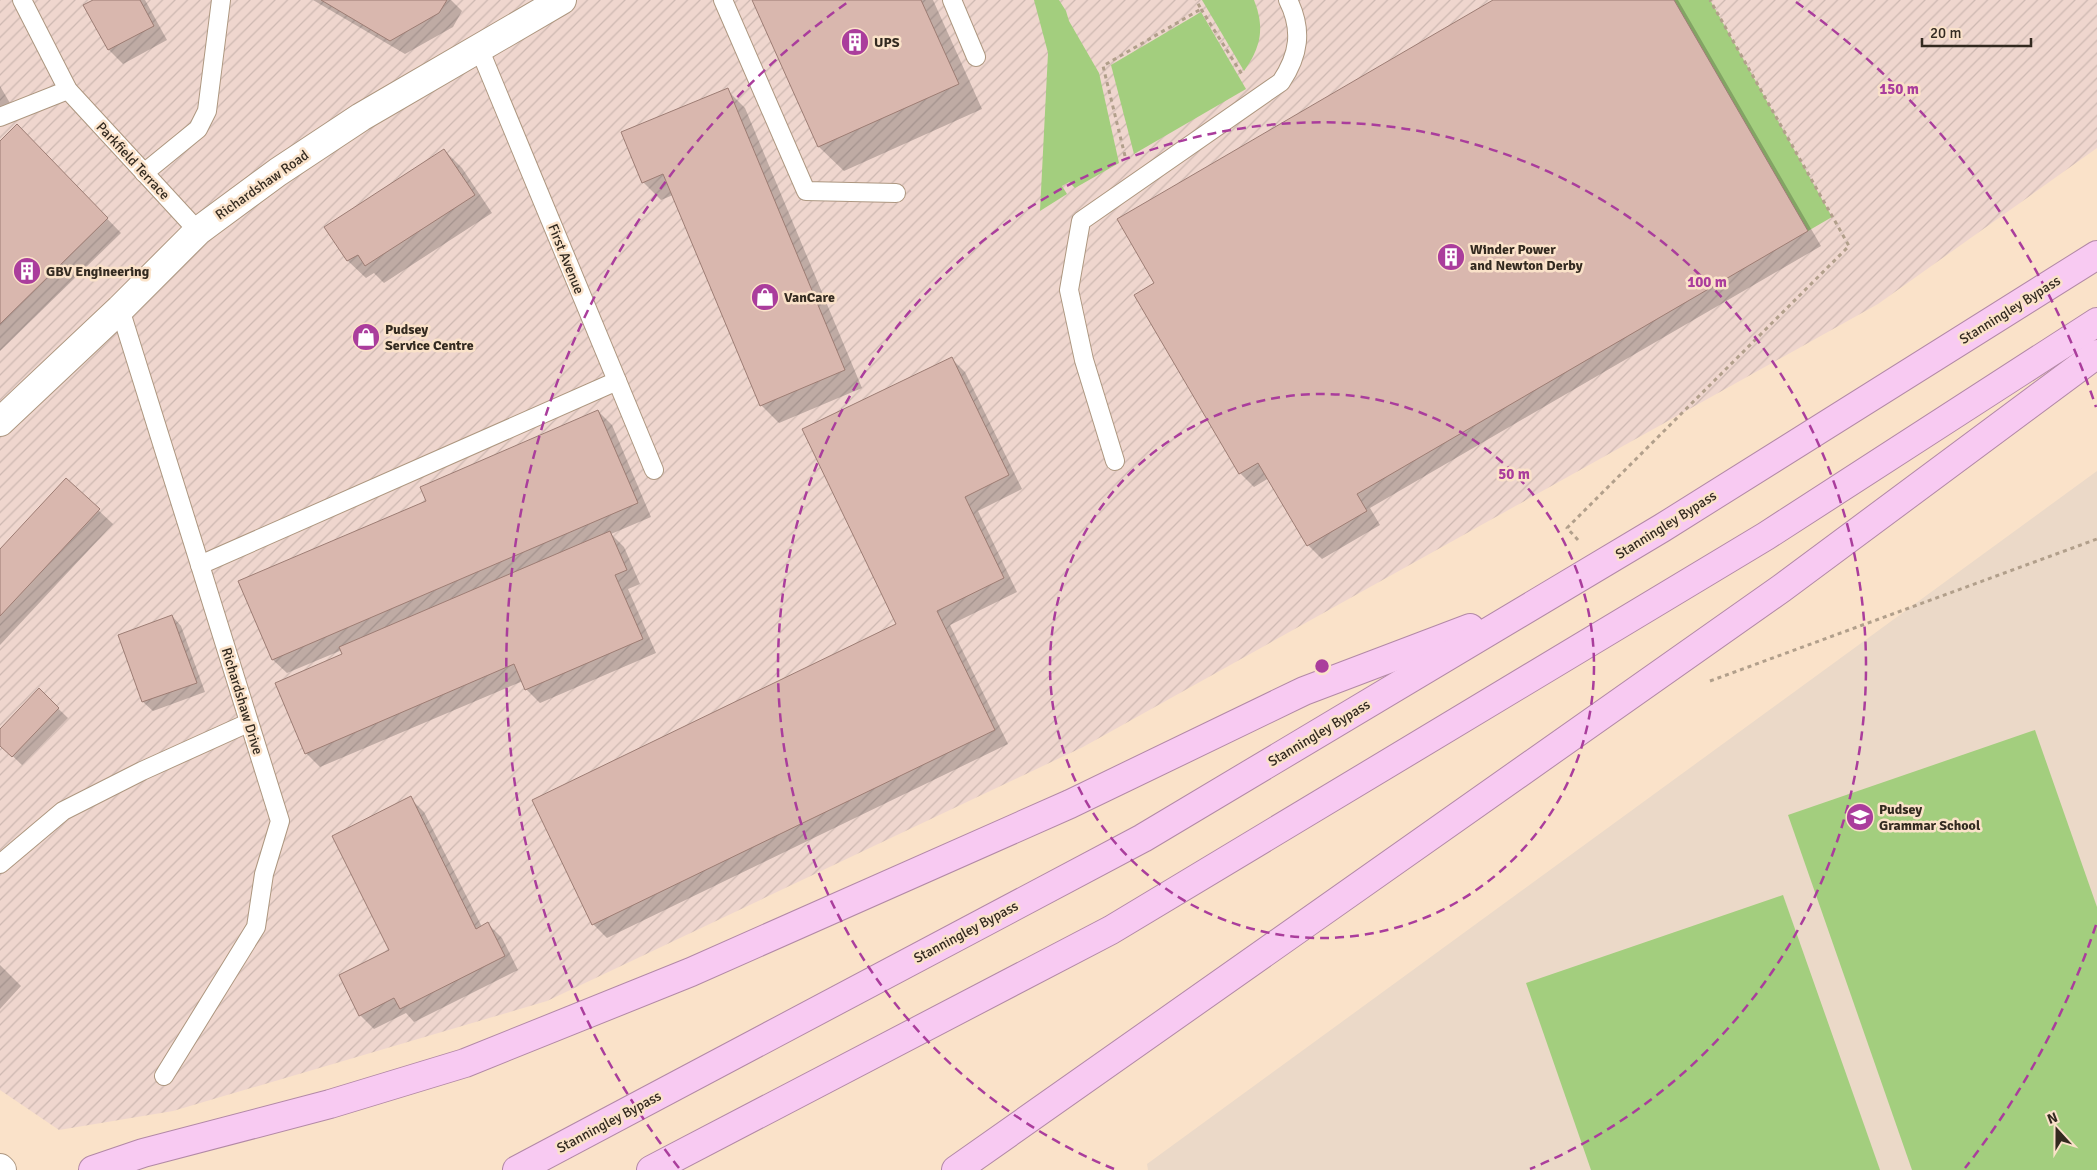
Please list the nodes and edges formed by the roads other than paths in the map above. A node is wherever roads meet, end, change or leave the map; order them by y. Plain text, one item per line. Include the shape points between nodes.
1 (22, 0) edge
2 (221, 0) edge
3 (562, 0) edge
4 (723, 0) edge
5 (952, 0) edge
6 (1288, 0) edge
7 (479, 48) junction
8 (976, 57) dead end
9 (68, 90) junction
10 (0, 117) edge
11 (144, 173) junction
12 (896, 193) dead end
13 (198, 231) junction
14 (2097, 255) edge
15 (120, 309) junction
16 (2097, 322) edge
17 (2097, 354) edge
18 (617, 381) junction
19 (0, 422) edge
20 (1115, 461) dead end
21 (654, 470) dead end
22 (200, 565) junction
23 (1537, 603) junction
24 (248, 723) junction
25 (0, 864) edge
26 (164, 1076) dead end
27 (93, 1170) edge
28 (517, 1170) edge
29 (651, 1170) edge
30 (956, 1170) edge

1 - 9 lane, Parkfield Terrace
2 - 11 lane via 207,111 198,129
3 - 7 street, Richardshaw Road
4 - 12 lane via 806,191
5 - 8 lane
6 - 20 lane via 1297,22 1297,42 1292,65 1281,82 1081,222 1070,290 1084,360
7 - 13 street, Richardshaw Road via 361,117
7 - 18 lane, First Avenue
9 - 10 lane
9 - 11 lane, Parkfield Terrace
11 - 13 lane, Parkfield Terrace
13 - 15 street, Richardshaw Road
14 - 23 highway, Stanningley Bypass
15 - 19 street, Richardshaw Road
15 - 22 lane, Richardshaw Drive
16 - 29 highway via 1766,536 1111,930
17 - 30 highway via 1782,588
18 - 21 lane, First Avenue
18 - 22 lane
22 - 24 lane, Richardshaw Drive
23 - 27 highway via 1304,691 1061,808 691,972 465,1063 330,1104 143,1153
23 - 28 highway, Stanningley Bypass via 1143,838
24 - 25 lane via 63,811
24 - 26 lane, Richardshaw Drive via 280,821 264,874 256,927

